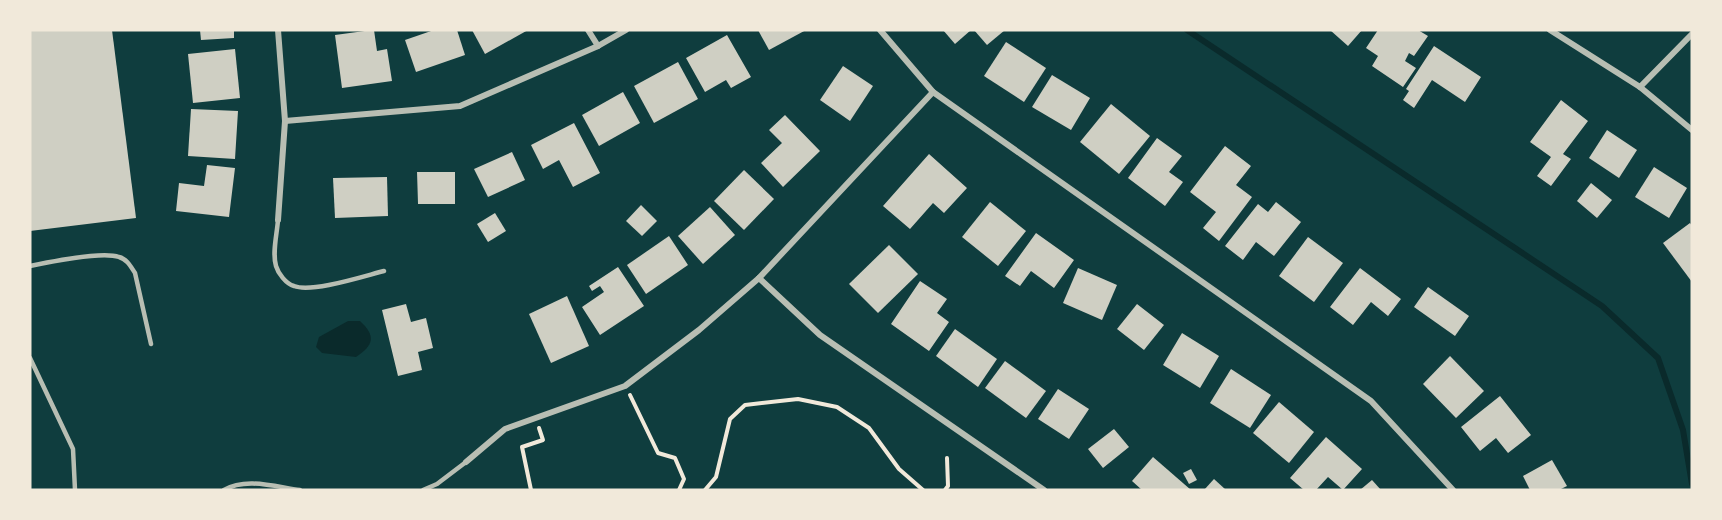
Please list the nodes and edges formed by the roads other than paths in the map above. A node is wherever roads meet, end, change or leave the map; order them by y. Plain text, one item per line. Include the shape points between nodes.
1 (278, 30) edge
2 (588, 30) edge
3 (626, 30) edge
4 (880, 30) edge
5 (1550, 30) edge
6 (1692, 34) edge
7 (598, 46) junction
8 (1640, 87) junction
9 (933, 92) junction
10 (285, 121) junction
11 (1692, 130) edge
12 (278, 220) joint
13 (30, 266) edge
14 (384, 271) dead end
15 (759, 278) junction
16 (151, 344) dead end
17 (30, 358) edge
18 (466, 462) joint
19 (75, 490) edge
20 (224, 490) edge
21 (300, 490) edge
22 (423, 490) edge
23 (1044, 490) edge
24 (1453, 490) edge

1 - 10 street
2 - 7 street
3 - 7 street
4 - 9 street
5 - 8 street
6 - 8 street
7 - 10 street via 460,106
8 - 11 street
9 - 15 street
9 - 24 street via 1371,400
10 - 12 street
12 - 14 lane via 276,268 294,287 312,288
13 - 16 lane via 101,255 119,257 129,263 135,273
15 - 18 street via 625,386 505,429
15 - 23 street via 820,335
17 - 19 lane via 73,448
18 - 22 lane
20 - 21 lane via 233,485 254,484

